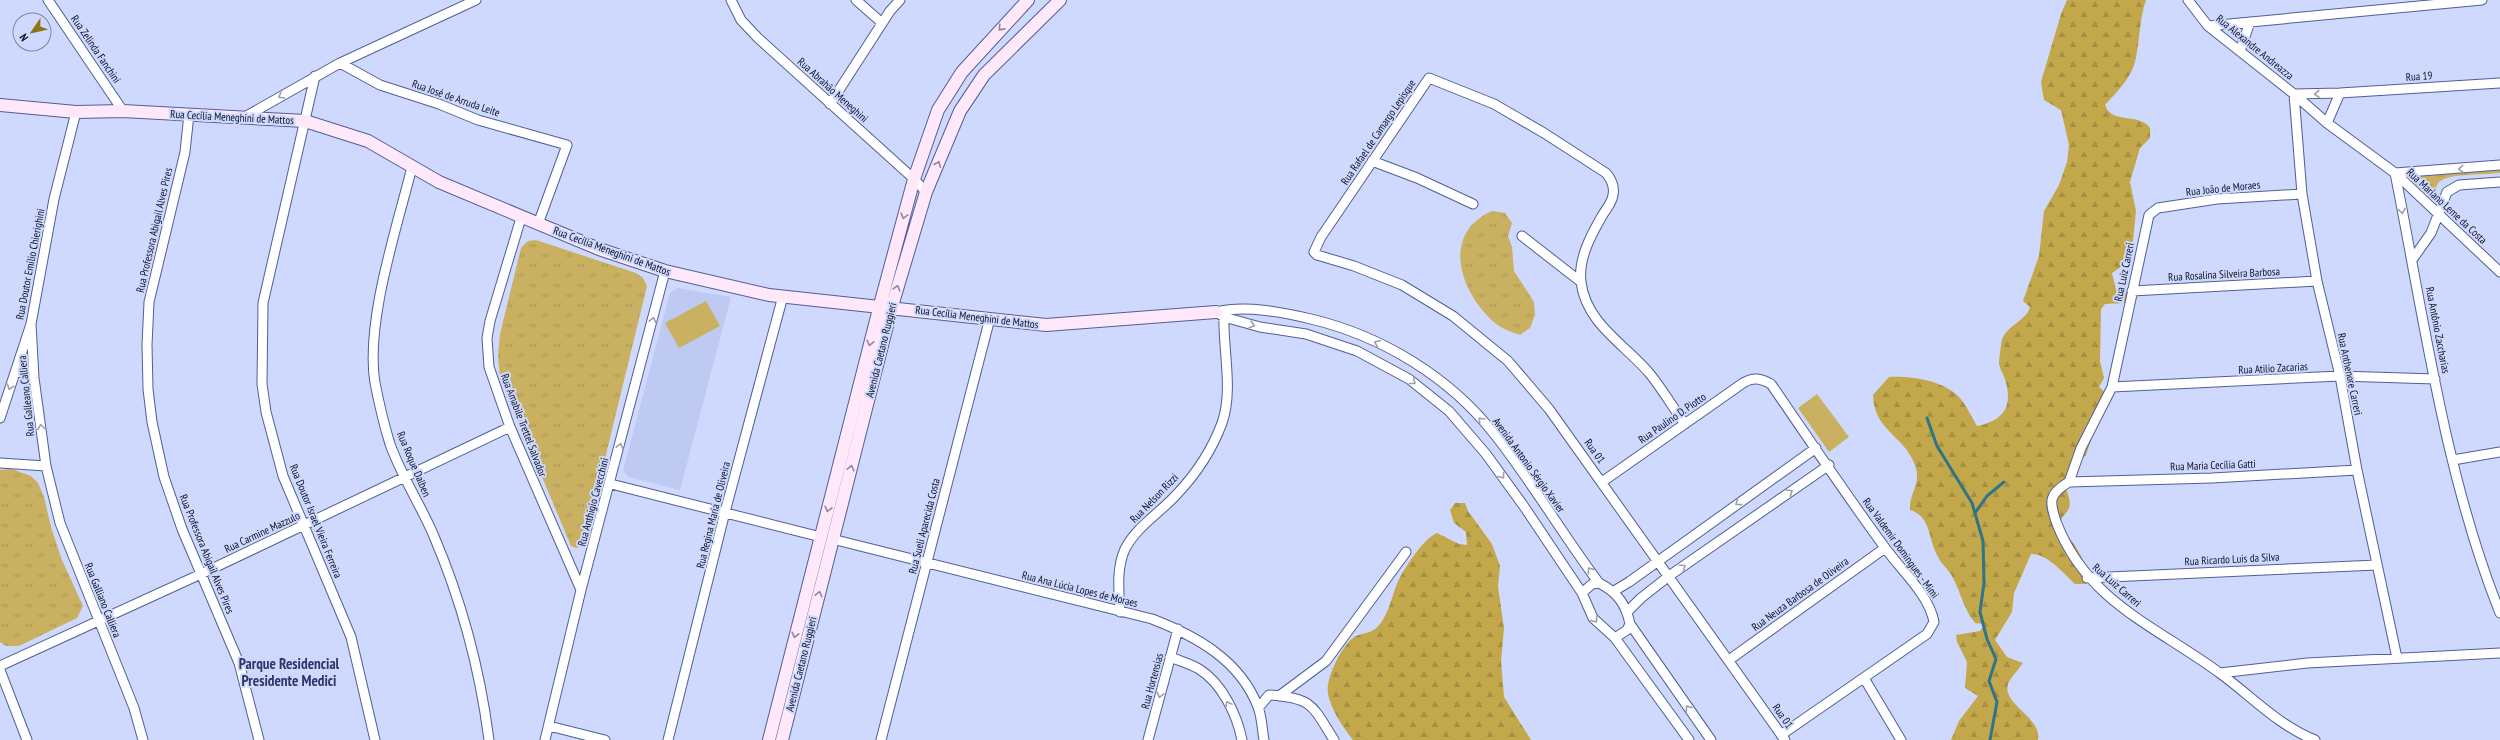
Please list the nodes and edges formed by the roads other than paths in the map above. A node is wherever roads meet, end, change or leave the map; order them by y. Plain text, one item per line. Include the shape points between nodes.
1 (48, 0) edge
2 (476, 0) edge
3 (731, 0) edge
4 (856, 0) edge
5 (900, 0) edge
6 (1028, 0) edge
7 (1060, 0) edge
8 (2188, 0) edge
9 (2482, 0) edge
10 (2250, 22) junction
11 (882, 23) junction
12 (2208, 26) junction
13 (2240, 51) junction
14 (340, 63) junction
15 (315, 76) junction
16 (2500, 83) edge
17 (2340, 93) junction
18 (2294, 94) junction
19 (830, 104) junction
20 (0, 105) edge
21 (124, 111) junction
22 (76, 112) junction
23 (189, 114) junction
24 (243, 118) junction
25 (305, 121) junction
26 (2326, 123) junction
27 (1372, 161) junction
28 (2500, 165) edge
29 (412, 167) junction
30 (2395, 173) junction
31 (914, 179) junction
32 (2500, 182) edge
33 (926, 192) junction
34 (2302, 194) junction
35 (1473, 204) dead end
36 (2149, 215) joint
37 (2438, 215) junction
38 (521, 218) junction
39 (538, 224) junction
40 (1522, 236) dead end
41 (1317, 255) joint
42 (2412, 260) junction
43 (2498, 269) edge
44 (665, 272) junction
45 (2317, 281) junction
46 (1581, 282) junction
47 (2132, 291) junction
48 (783, 296) junction
49 (886, 306) junction
50 (1221, 313) junction
51 (990, 318) junction
52 (31, 324) junction
53 (15, 373) junction
54 (2340, 376) junction
55 (34, 378) junction
56 (1758, 378) joint
57 (2434, 379) junction
58 (2112, 387) junction
59 (0, 418) edge
60 (1685, 424) junction
61 (510, 427) junction
62 (1816, 448) junction
63 (2500, 452) edge
64 (2453, 460) junction
65 (0, 463) edge
66 (1829, 465) junction
67 (46, 466) junction
68 (2357, 470) junction
69 (405, 478) junction
70 (1602, 482) junction
71 (2070, 482) junction
72 (611, 484) junction
73 (725, 512) junction
74 (304, 525) junction
75 (827, 538) junction
76 (1885, 548) junction
77 (1406, 552) dead end
78 (1658, 561) junction
79 (927, 563) junction
80 (2377, 565) junction
81 (202, 574) junction
82 (1669, 576) junction
83 (2087, 578) junction
84 (1599, 583) junction
85 (581, 590) junction
86 (1614, 590) junction
87 (1582, 593) junction
88 (1120, 612) junction
89 (1627, 612) junction
90 (2500, 613) edge
91 (98, 622) junction
92 (1630, 624) junction
93 (1178, 629) junction
94 (1615, 638) junction
95 (2500, 653) edge
96 (1170, 657) junction
97 (2397, 658) junction
98 (1729, 660) junction
99 (0, 666) edge
100 (0, 670) edge
101 (2220, 673) junction
102 (1864, 678) junction
103 (1279, 696) junction
104 (1259, 707) junction
105 (549, 726) junction
106 (1783, 738) edge
107 (27, 740) edge
108 (143, 740) edge
109 (259, 740) edge
110 (375, 740) edge
111 (489, 740) edge
112 (545, 740) edge
113 (605, 740) edge
114 (668, 740) edge
115 (769, 740) edge
116 (782, 740) edge
117 (881, 740) edge
118 (1148, 740) edge
119 (1242, 740) edge
120 (1264, 740) edge
121 (1334, 740) edge
122 (1688, 740) edge
123 (1711, 740) edge
124 (1901, 740) edge
125 (2315, 740) edge

1 - 21 street, Rua Zelinda Fanchini
2 - 14 street
3 - 19 street, Rua Abrahão Meneghini via 742,20 758,38
4 - 11 street
5 - 11 street
6 -> 31 main road, Avenida Caetano Ruggieri via 958,78 938,110
33 -> 7 main road, Avenida Caetano Ruggieri via 960,112 984,75
8 - 12 street, Rua Alexandre Andreazza
9 - 10 street
10 - 12 street
10 - 13 street
11 - 19 street
12 - 13 street, Rua Alexandre Andreazza
13 - 18 street, Rua Alexandre Andreazza
14 - 15 street
14 - 39 street, Rua José de Arruda Leite via 380,85 440,104 478,120 567,145
15 -> 24 street
15 - 25 street, Rua Doutor Israel Vieira Ferreira
16 - 17 street, Rua 19
17 -> 18 street, Rua 19
17 - 26 street
18 - 26 street
18 - 34 street, Rua Anthenore Carreri
19 - 31 street, Rua Abrahão Meneghini
20 - 22 main road, Rua Cecília Meneghini de Mattos
21 - 22 main road, Rua Cecília Meneghini de Mattos
21 - 23 main road, Rua Cecília Meneghini de Mattos
22 - 52 street, Rua Doutor Emílio Chierighini via 54,199
23 - 24 main road, Rua Cecília Meneghini de Mattos
23 - 81 street, Rua Professora Abigail Alves Pires via 185,152 150,302 147,345 148,389 158,454 182,529
24 - 25 main road, Rua Cecília Meneghini de Mattos
25 - 29 main road, Rua Cecília Meneghini de Mattos via 368,141
25 - 74 street, Rua Doutor Israel Vieira Ferreira via 263,303 261,343 262,384 273,441 283,476
26 - 30 street
27 - 35 street
27 - 41 street, Rua Rafael de Camargo Lepisque via 1314,249
27 - 46 street, Rua Rafael de Camargo Lepisque via 1430,78 1494,104 1544,132 1606,173 1614,188 1611,202 1596,226 1584,253
28 -> 30 street
29 - 38 main road, Rua Cecília Meneghini de Mattos via 439,182
29 - 69 street, Rua Roque Dalben via 374,328 375,382 390,444
30 - 37 street, Rua Mariano Leme da Costa
30 -> 42 street, Rua Antônio Zaccharias
31 - 33 street, Rua Abrahão Meneghini
31 -> 49 main road, Avenida Caetano Ruggieri
32 - 37 street via 2460,185 2453,188 2444,197
49 -> 33 main road, Avenida Caetano Ruggieri
34 - 36 street, Rua João de Moraes via 2216,199 2158,208
34 - 45 street, Rua Anthenore Carreri
36 - 47 street, Rua Luiz Carreri
37 - 42 street via 2427,240
37 - 43 street, Rua Mariano Leme da Costa
38 - 39 main road, Rua Cecília Meneghini de Mattos
38 - 61 street, Rua Amabile Trettel Salvador via 487,338 489,367
39 - 44 main road, Rua Cecília Meneghini de Mattos
40 - 46 street
41 - 70 street, Rua 01 via 1402,285 1453,316 1508,361 1549,409
42 - 57 street, Rua Antônio Zaccharias
44 - 48 main road, Rua Cecília Meneghini de Mattos
72 -> 44 street, Rua Anthigio Cavecchini
45 - 47 street, Rua Rosalina Silveira Barbosa
45 - 54 street, Rua Anthenore Carreri
46 - 60 street, Rua Rafael de Camargo Lepisque via 1592,311 1614,340 1632,353 1651,375
47 - 58 street, Rua Luiz Carreri
48 - 49 main road, Rua Cecília Meneghini de Mattos
48 - 73 street, Rua Regina Maria de Oliveira
49 - 51 main road, Rua Cecília Meneghini de Mattos
49 - 75 main road, Avenida Caetano Ruggieri
50 - 51 main road, Rua Cecília Meneghini de Mattos via 1046,325
84 -> 50 street, Avenida Antonio Sérgio Xavier via 1494,434 1442,381 1388,347 1329,324 1281,312
50 -> 87 street via 1260,327 1306,334 1357,351 1409,379 1449,411 1486,454
50 - 88 street, Rua Nelson Rizzi via 1228,381 1223,422 1208,455 1177,494 1140,528 1125,549 1118,576
51 - 79 street, Rua Sueli Aparecida Costa
52 - 53 street, Rua Doutor Emílio Chierighini
52 - 55 street, Rua Galleano Calliera
53 - 55 street via 26,371
53 -> 59 street, Rua Doutor Emílio Chierighini
54 - 57 street, Rua Atilio Zacarias
54 - 58 street, Rua Atilio Zacarias
54 - 68 street, Rua Anthenore Carreri
67 -> 55 street, Rua Galleano Calliera
56 - 60 street, Rua Paulino D. Piotto via 1743,383
56 - 62 street, Rua Valdemir Domingues - Mimi via 1771,384
57 - 64 street, Rua Antônio Zaccharias
58 - 71 street, Rua Luiz Carreri via 2082,448
60 - 70 street, Rua Paulino D. Piotto
61 - 69 street, Rua Carmine Mazzulo
61 - 85 street, Rua Amabile Trettel Salvador
62 - 66 street, Rua Valdemir Domingues - Mimi
62 -> 78 street
63 - 64 street
64 - 90 street, Rua Antônio Zaccharias via 2474,538
65 - 67 street
66 - 76 street, Rua Valdemir Domingues - Mimi
82 -> 66 street
67 - 91 street, Rua Galliano Calliera via 60,523
68 - 71 street, Rua Maria Cecília Gatti
68 - 80 street, Rua Anthenore Carreri
69 - 74 street, Rua Carmine Mazzulo
69 - 111 street, Rua Roque Dalben via 433,534 454,592 473,657
70 - 78 street, Rua 01
71 - 83 street, Rua Luiz Carreri via 2057,488 2052,496 2052,509 2064,542
72 - 73 street, Rua Ana Lúcia Lopes de Moraes
72 - 85 street, Rua Anthigio Cavecchini
73 - 75 street, Rua Ana Lúcia Lopes de Moraes
73 - 114 street, Rua Regina Maria de Oliveira
74 - 81 street, Rua Carmine Mazzulo
74 - 110 street, Rua Doutor Israel Vieira Ferreira via 351,637
75 - 79 street, Rua Ana Lúcia Lopes de Moraes
75 -> 115 main road, Avenida Caetano Ruggieri
116 -> 75 main road, Avenida Caetano Ruggieri
76 - 98 street, Rua Neuza Barbosa de Oliveira
76 - 102 street, Rua Valdemir Domingues - Mimi via 1929,606 1934,622 1927,634
77 - 103 street via 1326,661
78 - 82 street, Rua 01
78 - 86 street
79 - 88 street, Rua Ana Lúcia Lopes de Moraes
79 - 117 street, Rua Sueli Aparecida Costa
80 - 83 street, Rua Ricardo Luis da Silva
80 - 97 street, Rua Anthenore Carreri
81 - 91 street, Rua Carmine Mazzulo
81 - 109 street, Rua Professora Abigail Alves Pires via 239,663
82 - 89 street via 1640,598
82 - 98 street, Rua 01
83 - 101 street, Rua Luiz Carreri via 2149,627
84 - 86 street, Avenida Antonio Sérgio Xavier
84 - 87 street via 1592,584
85 - 105 street, Rua Anthigio Cavecchini
86 - 89 street
87 -> 94 street via 1593,618
88 - 93 street, Rua Ana Lúcia Lopes de Moraes
89 - 92 street
91 - 99 street, Rua Carmine Mazzulo
91 - 108 street, Rua Galliano Calliera via 134,708
92 - 94 street via 1627,630
123 -> 92 street
93 - 96 street, Rua Hortensias
93 - 104 street, Rua Ana Lúcia Lopes de Moraes via 1218,653 1247,685
94 - 122 street
95 - 97 street
96 -> 118 street, Rua Hortensias
119 -> 96 street via 1229,702 1215,683 1200,669
97 - 101 street via 2307,663
98 - 106 street, Rua 01
100 - 107 street
101 - 125 street, Rua Luiz Carreri via 2281,721
102 - 106 street, Rua Valdemir Domingues - Mimi
102 - 124 street
103 - 104 street via 1269,695
103 - 121 street via 1291,696 1302,700 1314,709
104 - 120 street, Rua Ana Lúcia Lopes de Moraes
105 - 112 street, Rua Anthigio Cavecchini
105 - 113 street

